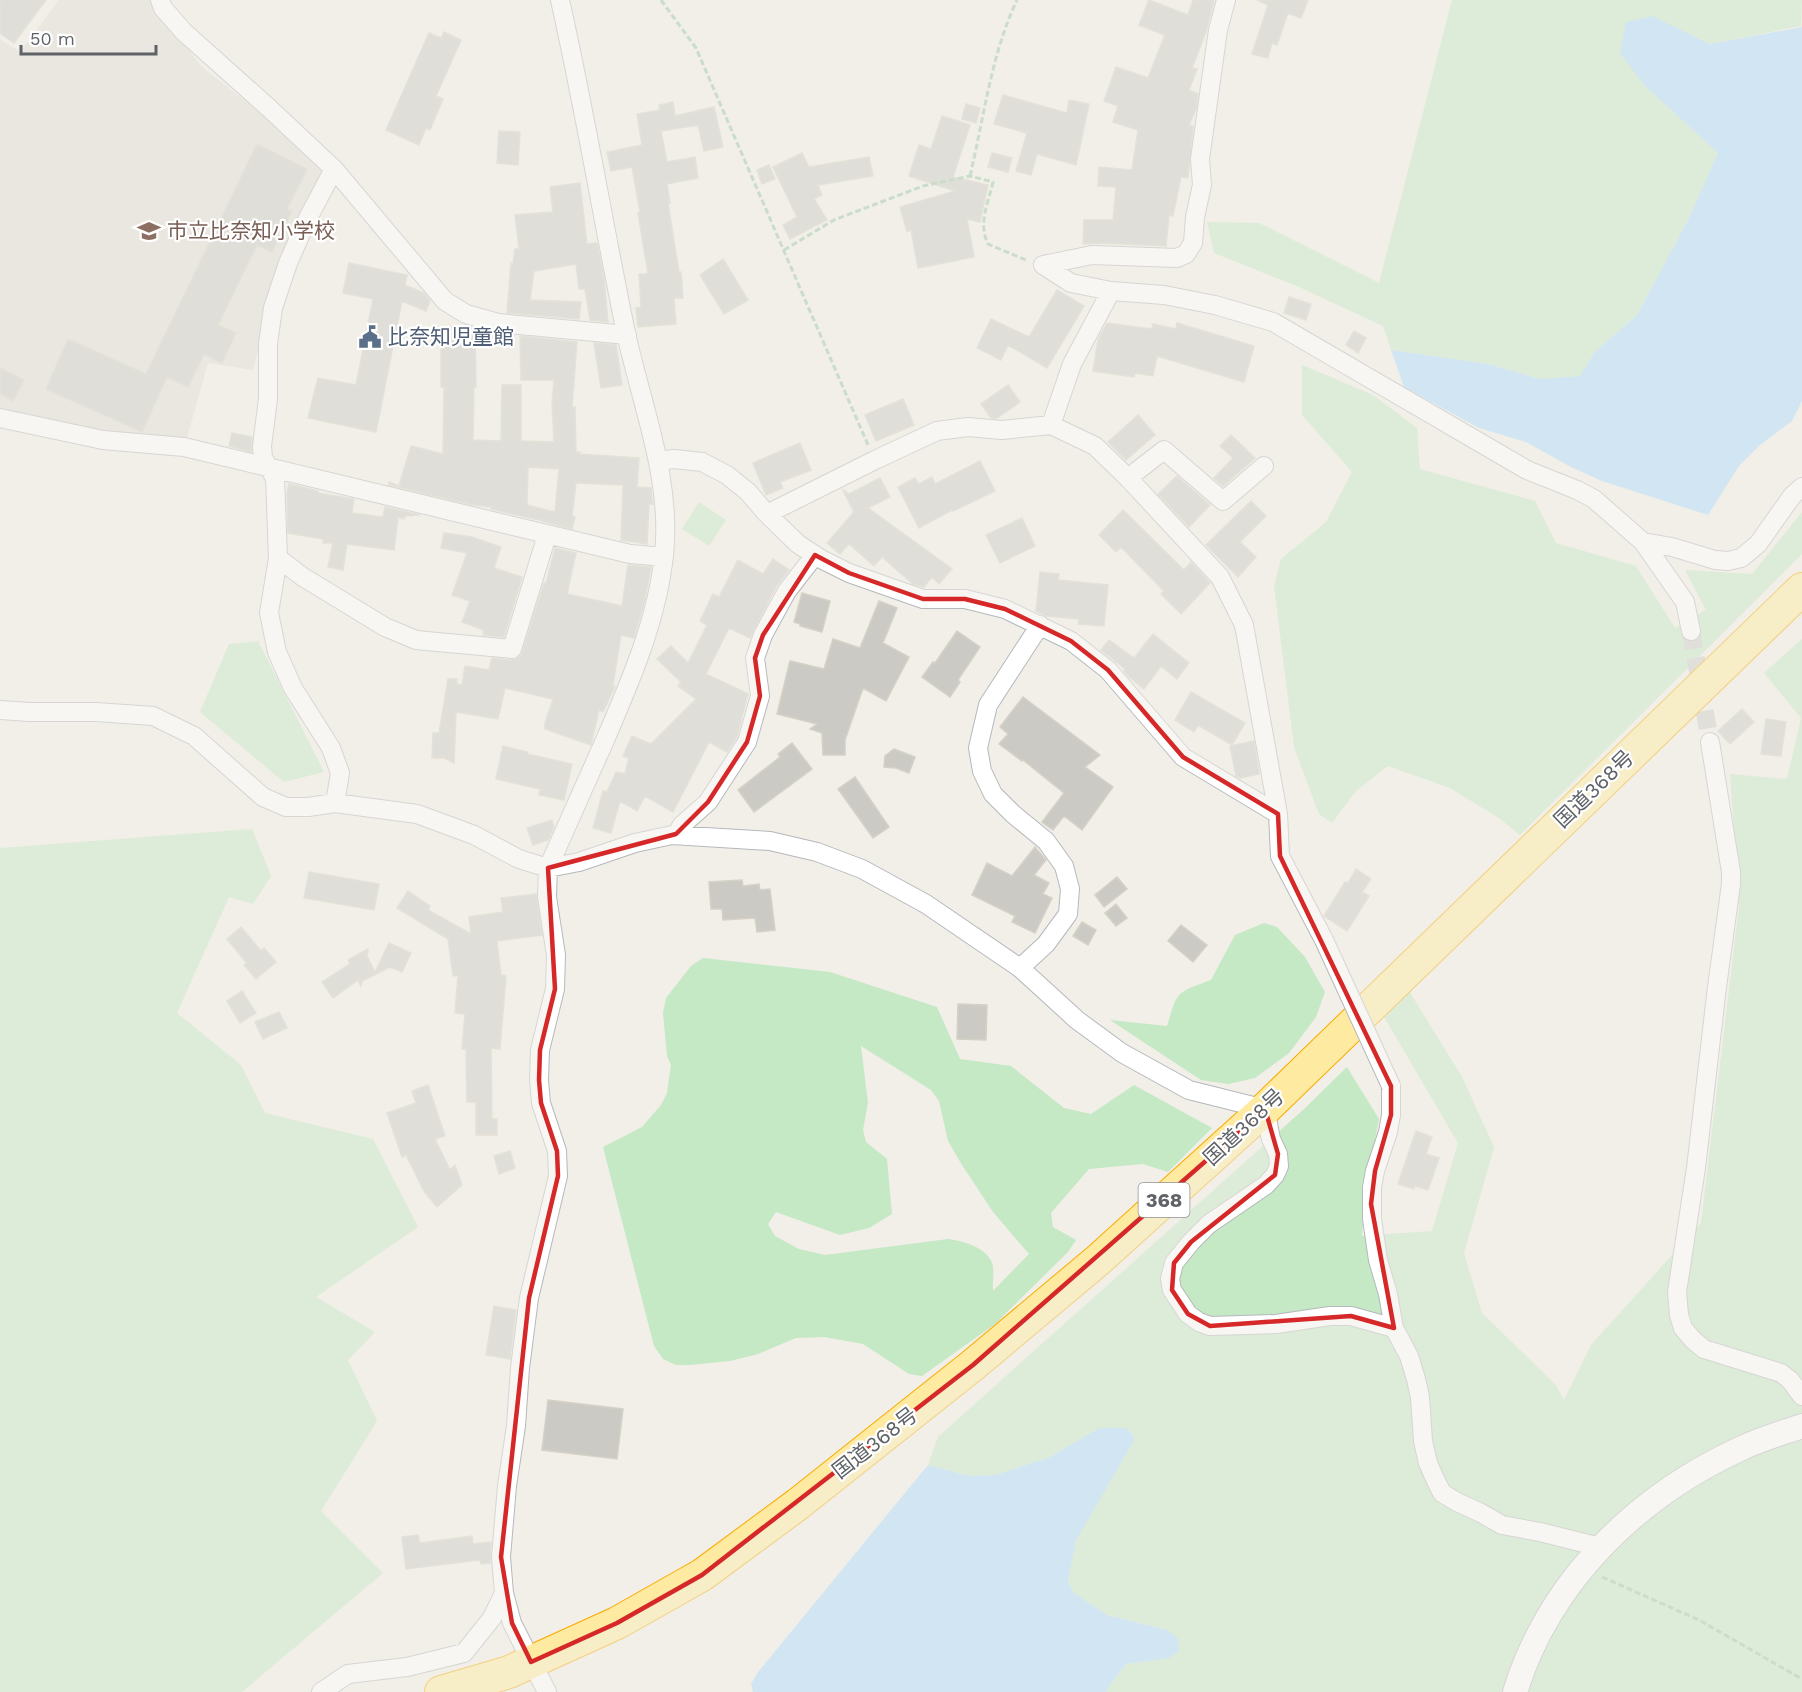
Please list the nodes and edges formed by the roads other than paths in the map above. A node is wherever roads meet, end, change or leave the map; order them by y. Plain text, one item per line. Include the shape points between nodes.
1 (160, 0) edge
2 (560, 0) edge
3 (1226, 0) edge
4 (334, 169) junction
5 (1111, 291) junction
6 (627, 335) junction
7 (0, 418) edge
8 (1051, 425) junction
9 (658, 461) junction
10 (1264, 466) dead end
11 (268, 467) junction
12 (1128, 477) junction
13 (1802, 487) edge
14 (767, 514) junction
15 (547, 535) junction
16 (1643, 542) junction
17 (815, 555) junction
18 (664, 557) junction
19 (278, 558) junction
20 (1802, 589) edge
21 (1040, 625) junction
22 (1691, 631) tunnel mouth
23 (0, 710) edge
24 (1710, 742) tunnel mouth
25 (335, 803) junction
26 (1278, 814) junction
27 (676, 835) junction
28 (548, 868) junction
29 (1020, 968) junction
30 (1265, 1109) junction
31 (1394, 1328) junction
32 (1802, 1396) edge
33 (1802, 1426) edge
34 (1600, 1547) junction
35 (504, 1593) junction
36 (531, 1662) junction
37 (321, 1691) edge
38 (441, 1692) edge
39 (548, 1692) edge
40 (1515, 1692) edge

1 - 4 street via 184,32
2 - 6 street
3 - 5 street via 1218,30 1200,159 1202,185 1193,243 1177,258 1092,255 1043,265 1071,283
4 - 6 street via 445,301 466,315 498,323
4 - 11 street via 288,263 273,308 262,446
5 - 8 street via 1072,364
5 - 16 street via 1164,295 1273,322 1527,470 1594,499
6 - 9 street
7 - 11 street via 103,440 184,447
8 - 12 street via 1095,446
8 - 14 street via 937,431
9 - 14 street via 702,462 719,470 748,492
9 - 18 street via 664,492
10 - 12 street via 1223,501 1164,450
11 - 15 street
11 - 19 street via 275,478
12 - 26 street via 1220,577 1237,609 1244,625
13 - 16 street via 1758,544 1741,558 1715,560
14 - 17 street
15 - 18 street via 630,554
15 - 19 street via 512,649 416,640 385,627
16 - 22 street via 1685,602
17 - 21 street via 849,573 923,598 965,599 1005,609
17 - 27 street via 787,591 763,635 755,658 760,696 747,742 708,802
18 - 28 street via 655,609 630,684
19 - 25 street via 269,613 277,652 293,688 331,748 340,773
20 - 30 highway, 国道368号 / 368
21 - 26 street via 1071,641 1108,670 1183,757
21 - 29 street via 988,705 978,748 982,771 993,794 1046,841 1064,866 1070,889 1068,914 1046,944
23 - 25 street via 153,716 194,736 263,797 286,807
24 - 32 street via 1731,885 1677,1293 1679,1315 1683,1328 1704,1349 1781,1372
25 - 28 street via 417,814
26 - 31 street, bridge via 1280,856 1324,940 1391,1086 1391,1115 1375,1171 1371,1204 1378,1260
27 - 28 street
27 - 29 street via 770,841 817,852 862,869 926,904
28 - 35 street via 555,989 540,1050 539,1080 541,1103 557,1151 558,1176 530,1298 520,1368 501,1557
29 - 30 street via 1077,1020 1122,1053 1189,1090
30 - 31 street via 1278,1154 1275,1175 1191,1242 1174,1263 1172,1290 1188,1314 1210,1326 1351,1316
30 - 36 highway, 国道368号 / 368 via 1097,1261 981,1358 722,1561 617,1623
31 - 34 street via 1416,1379 1428,1464 1442,1493 1502,1525
33 - 34 street via 1744,1447 1680,1480
34 - 40 street via 1580,1569 1545,1624
35 - 36 street via 512,1623
35 - 37 street via 492,1618 464,1653 407,1667 348,1674
36 - 38 highway, 国道368号 / 368
36 - 39 street

